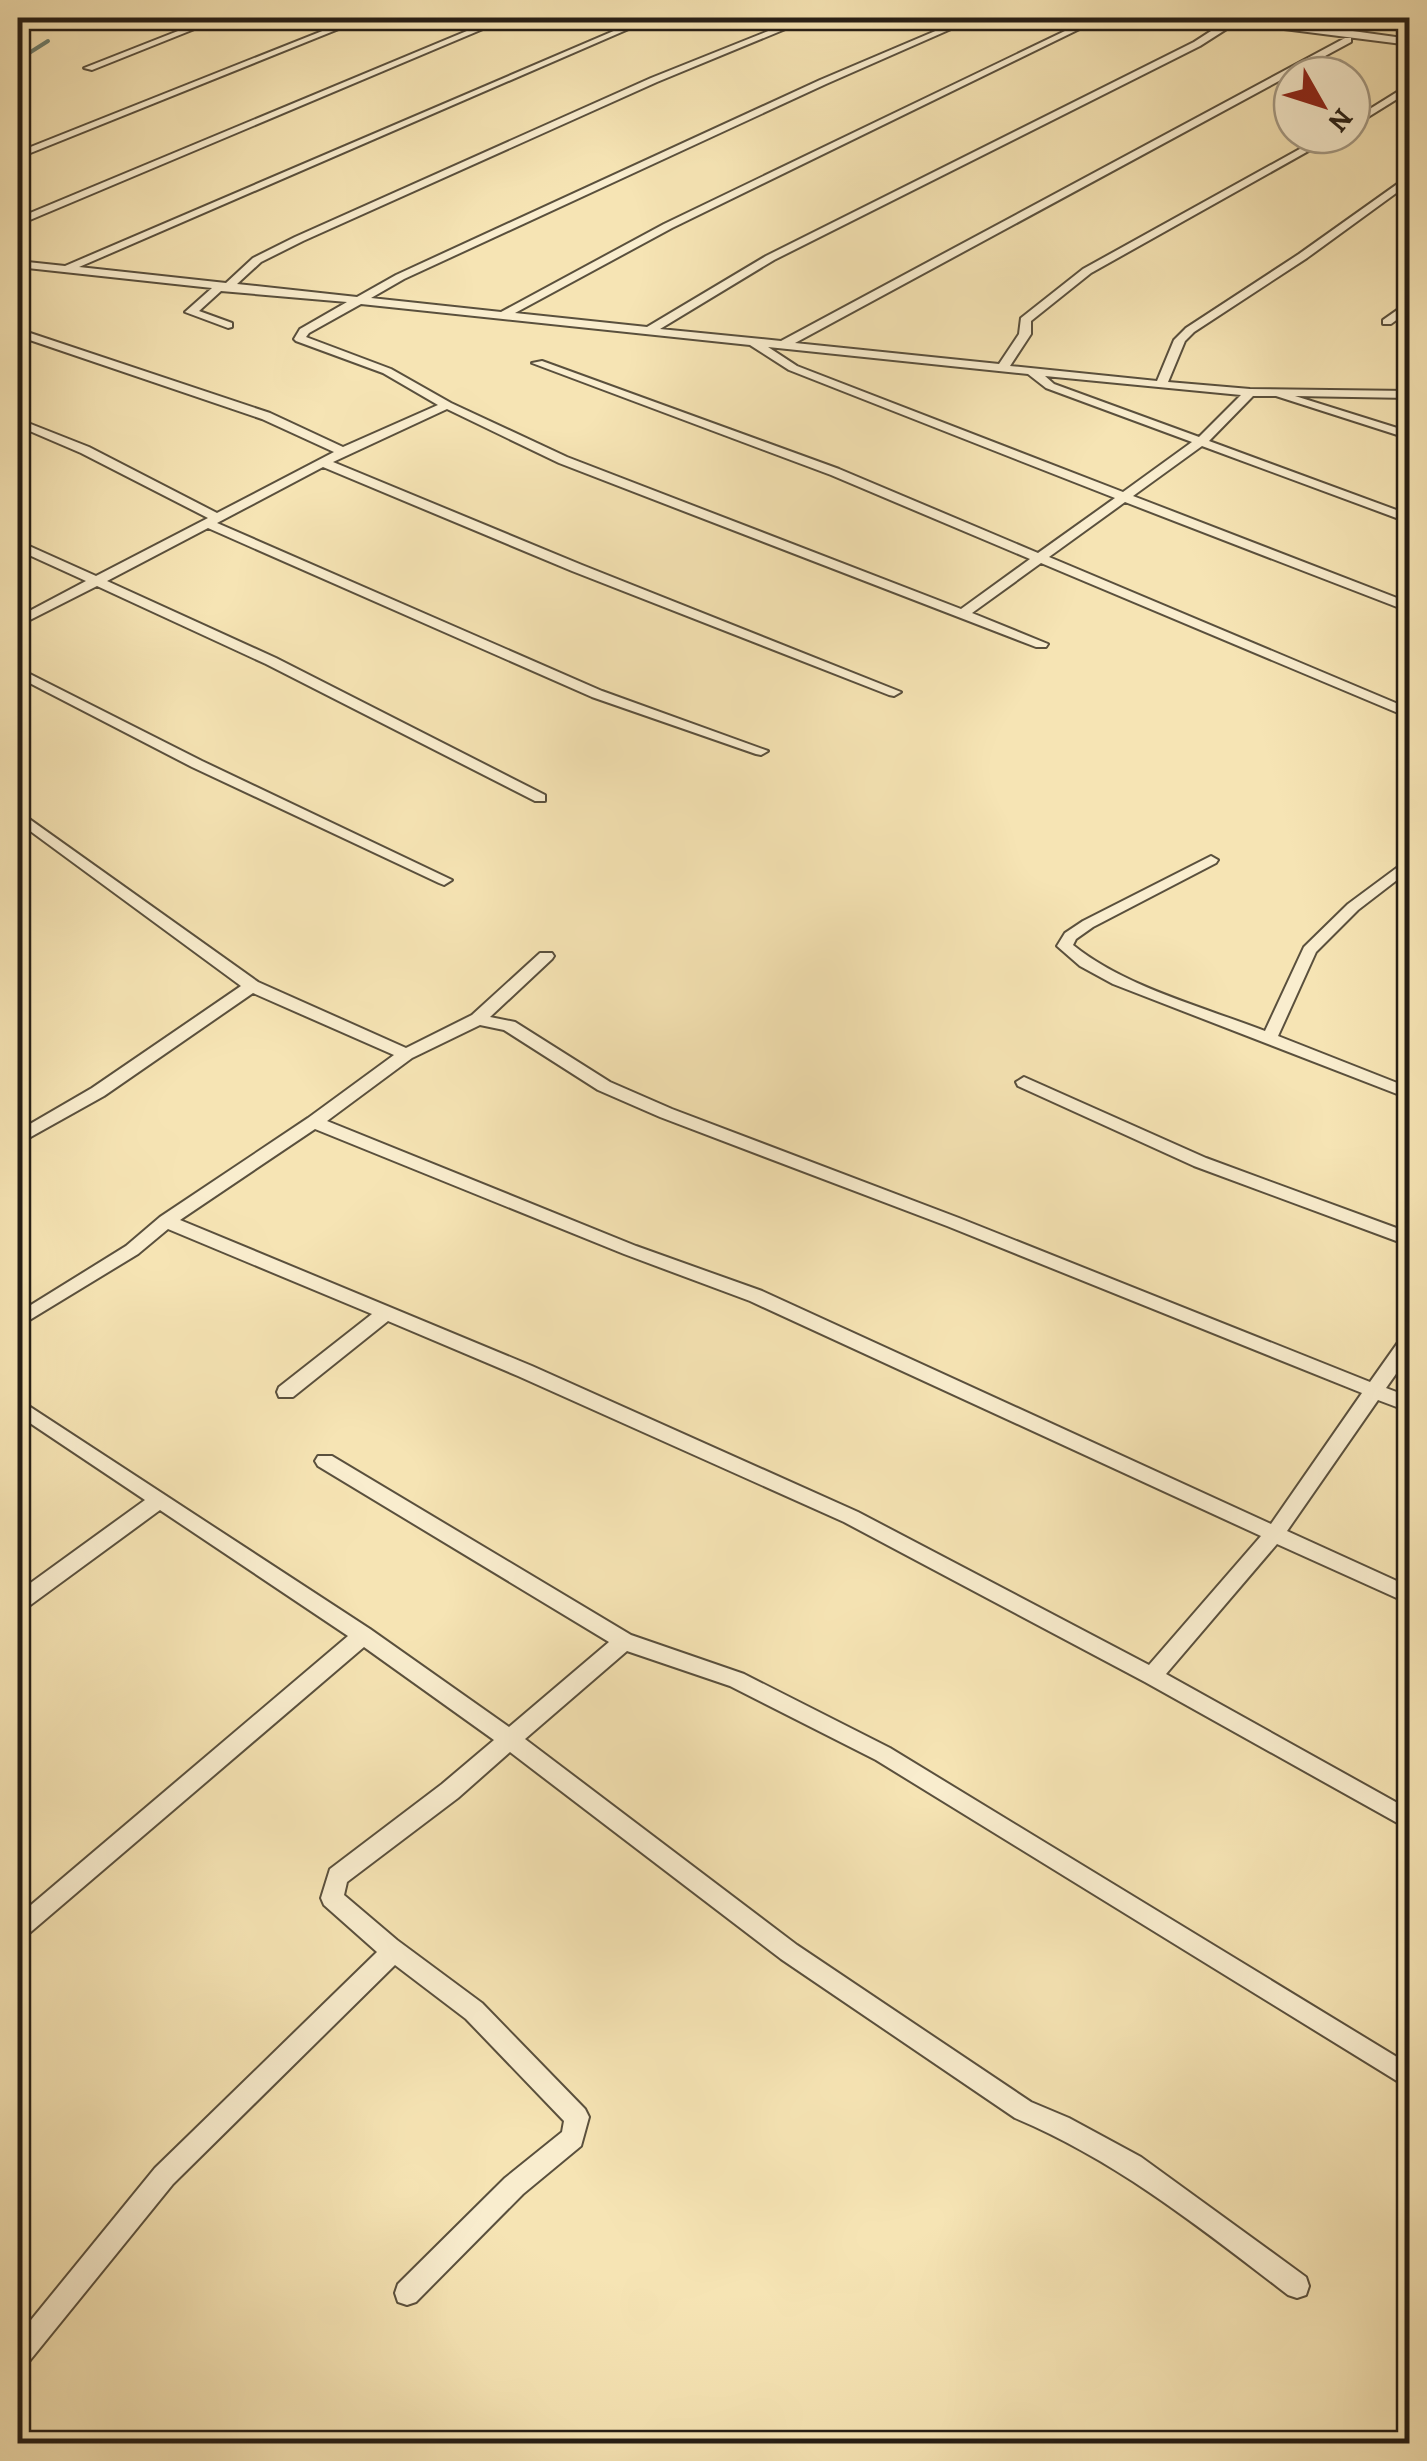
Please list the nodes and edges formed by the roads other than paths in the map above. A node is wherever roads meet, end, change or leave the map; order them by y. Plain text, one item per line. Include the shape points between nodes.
1 (218, 18) edge
2 (362, 18) edge
3 (505, 18) edge
4 (650, 18) edge
5 (808, 18) edge
6 (972, 18) edge
7 (1098, 18) edge
8 (1196, 18) edge
9 (1340, 18) edge
10 (1238, 19) edge
11 (1336, 31) junction
12 (1348, 40) dead end
13 (1410, 42) edge
14 (89, 68) dead end
15 (1410, 87) edge
16 (1372, 111) edge
17 (18, 155) edge
18 (1297, 155) edge
19 (1410, 178) edge
20 (18, 222) edge
21 (18, 264) edge
22 (65, 270) junction
23 (222, 288) junction
24 (359, 299) junction
25 (1410, 304) edge
26 (502, 316) junction
27 (1387, 322) dead end
28 (228, 325) dead end
29 (18, 332) edge
30 (647, 332) junction
31 (754, 343) junction
32 (782, 346) junction
33 (538, 363) dead end
34 (1002, 369) junction
35 (1032, 372) junction
36 (1161, 385) junction
37 (1250, 392) junction
38 (1272, 392) junction
39 (1410, 395) edge
40 (447, 405) junction
41 (18, 422) edge
42 (1410, 436) edge
43 (1203, 440) junction
44 (344, 452) junction
45 (324, 463) junction
46 (1122, 498) junction
47 (1410, 518) edge
48 (212, 521) junction
49 (18, 545) edge
50 (1036, 557) junction
51 (96, 579) junction
52 (1410, 608) edge
53 (963, 612) junction
54 (18, 622) edge
55 (1040, 644) dead end
56 (18, 672) edge
57 (894, 692) dead end
58 (1410, 714) edge
59 (761, 751) dead end
60 (540, 798) dead end
61 (18, 815) edge
62 (1211, 860) dead end
63 (1410, 862) edge
64 (444, 880) dead end
65 (546, 956) dead end
66 (252, 986) junction
67 (478, 1019) junction
68 (1269, 1038) junction
69 (406, 1054) junction
70 (1024, 1082) dead end
71 (1406, 1089) edge
72 (314, 1122) junction
73 (18, 1138) edge
74 (166, 1221) junction
75 (1410, 1240) edge
76 (387, 1312) junction
77 (18, 1321) edge
78 (1410, 1339) edge
79 (286, 1392) dead end
80 (1373, 1392) junction
81 (1410, 1405) edge
82 (18, 1406) edge
83 (325, 1462) dead end
84 (159, 1500) junction
85 (1276, 1532) junction
86 (1410, 1596) edge
87 (18, 1603) edge
88 (363, 1635) junction
89 (624, 1642) junction
90 (1152, 1676) junction
91 (508, 1738) junction
92 (1410, 1820) edge
93 (18, 1929) edge
94 (389, 1947) junction
95 (1410, 2078) edge
96 (1297, 2286) dead end
97 (406, 2292) dead end
98 (18, 2355) edge

1 - 14 street
2 - 17 street
3 - 20 street
4 - 22 street
5 - 23 street via 299,239 256,260
6 - 24 street
7 - 26 street via 652,234
8 - 10 street
9 - 11 street
10 - 11 street
10 - 30 street via 770,258
11 - 13 street
12 - 32 street
15 - 16 street
18 - 34 street via 1068,284 1025,320 1025,334
19 - 36 street via 1190,330
21 - 22 street
22 - 23 street
23 - 24 street
23 - 28 street via 191,312
24 - 26 street
24 - 40 street via 300,339 387,370
25 - 27 street
26 - 30 street
29 - 44 street via 266,416
30 - 31 street
31 - 32 street
31 - 46 street via 793,368
32 - 34 street
33 - 50 street via 835,472
34 - 35 street
35 - 36 street
35 - 43 street via 1050,386
36 - 37 street
37 - 38 street
37 - 43 street
38 - 39 street
38 - 42 street
40 - 44 street
40 - 53 street via 562,460
41 - 48 street via 84,450
43 - 46 street
43 - 47 street
44 - 45 street
45 - 48 street
45 - 57 street
46 - 50 street
46 - 52 street
48 - 51 street
48 - 59 street via 596,694
49 - 51 street
50 - 53 street
50 - 58 street
51 - 54 street
51 - 60 street
53 - 55 street
56 - 64 street
61 - 66 street
62 - 68 street via 1088,924 1066,946 1119,980
63 - 68 street via 1309,950
65 - 67 street
66 - 69 street
66 - 73 street via 98,1092
67 - 69 street
67 - 80 street via 509,1026 604,1086 666,1113
68 - 71 street
69 - 72 street
70 - 75 street via 1200,1162
72 - 74 street
72 - 85 street via 756,1296
74 - 76 street
74 - 77 street
76 - 79 street
76 - 90 street via 851,1517
78 - 80 street
80 - 81 street
80 - 85 street
82 - 84 street
83 - 89 street
84 - 87 street
84 - 88 street
85 - 86 street
85 - 90 street
88 - 91 street
88 - 93 street
89 - 91 street
89 - 95 street via 737,1680 883,1754
90 - 92 street
91 - 94 street via 338,1876 332,1898
91 - 96 street via 790,1952 1023,2110 1142,2170
94 - 97 street via 474,2010 577,2118 573,2138
94 - 98 street via 388,1957 164,2176

